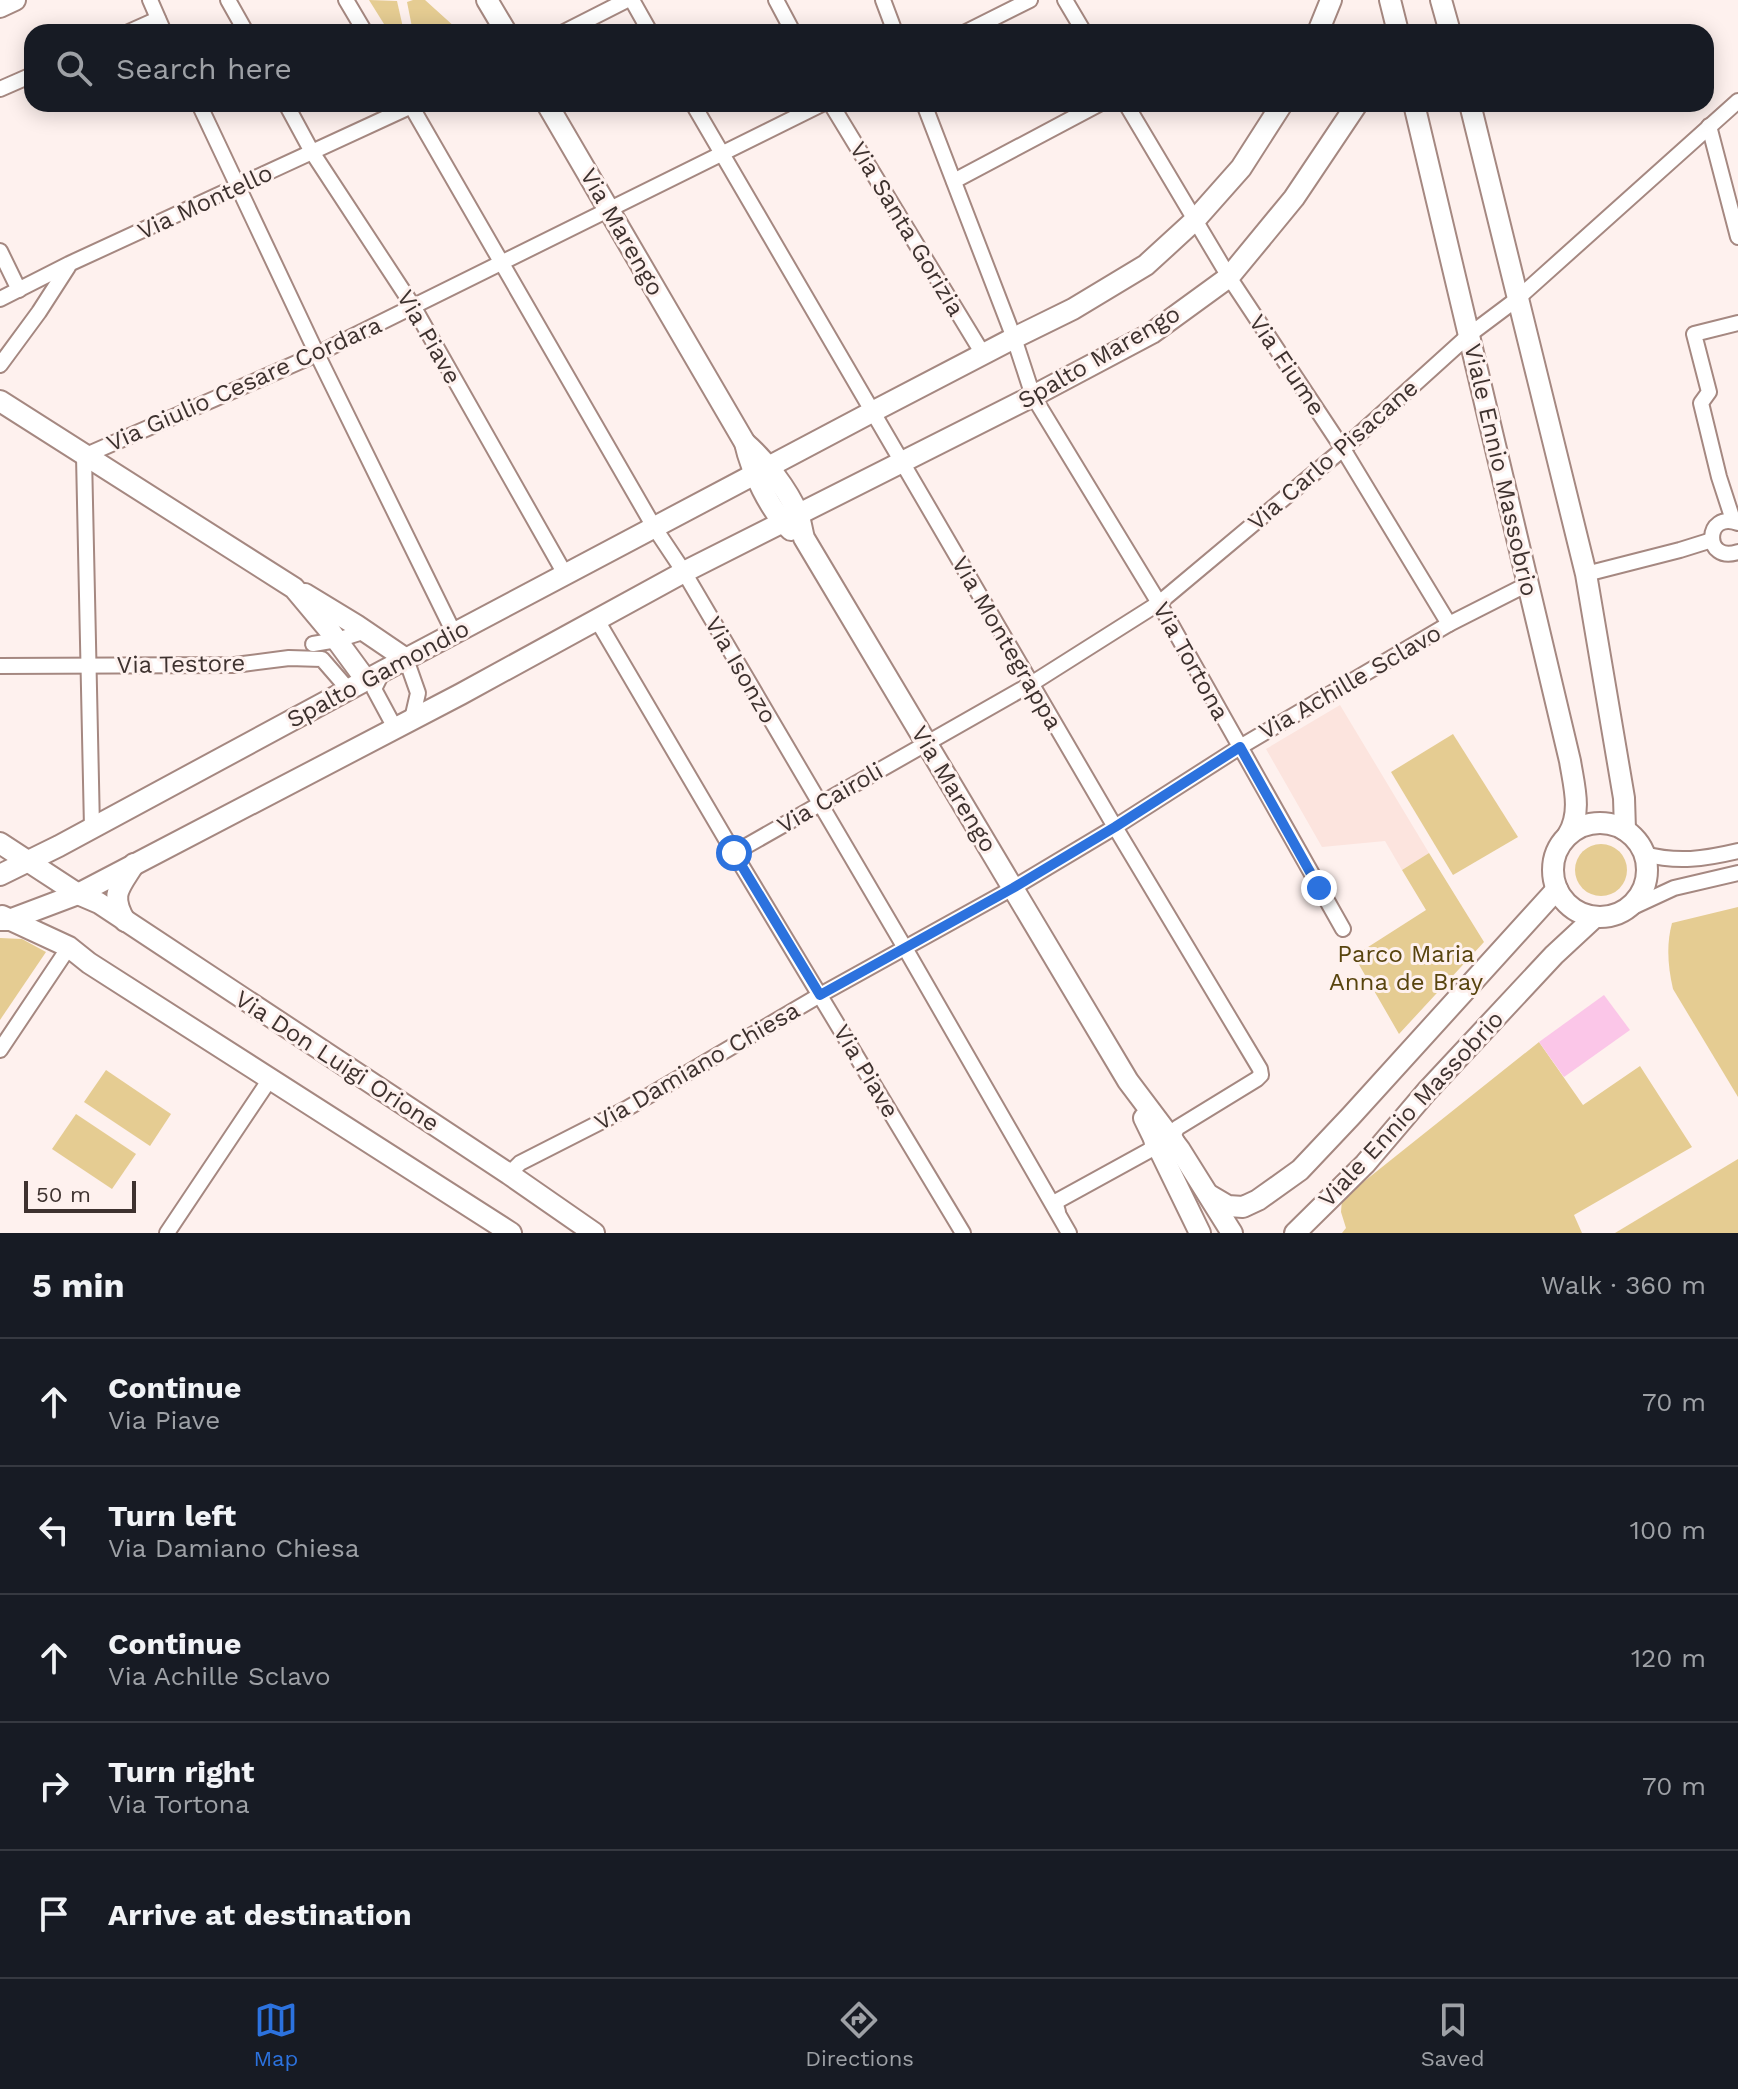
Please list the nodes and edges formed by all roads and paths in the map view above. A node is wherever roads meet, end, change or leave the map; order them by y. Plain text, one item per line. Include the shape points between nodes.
1 (15, 0) edge
2 (150, 0) edge
3 (228, 0) edge
4 (346, 0) edge
5 (487, 0) edge
6 (776, 0) edge
7 (883, 0) edge
8 (1030, 0) edge
9 (1065, 0) edge
10 (1331, 0) edge
11 (1390, 0) edge
12 (1441, 0) edge
13 (634, 1) edge
14 (0, 7) edge
15 (160, 24) edge
16 (242, 24) edge
17 (360, 24) edge
18 (501, 24) edge
19 (582, 24) edge
20 (646, 24) edge
21 (789, 24) edge
22 (892, 24) edge
23 (982, 24) edge
24 (1079, 24) edge
25 (1321, 24) edge
26 (1396, 24) edge
27 (1448, 24) edge
28 (24, 78) edge
29 (0, 89) edge
30 (1738, 101) edge
31 (203, 112) edge
32 (290, 112) edge
33 (397, 112) edge
34 (416, 112) edge
35 (552, 112) edge
36 (698, 112) edge
37 (806, 112) edge
38 (836, 112) edge
39 (927, 112) edge
40 (1084, 112) edge
41 (1131, 112) edge
42 (1277, 112) edge
43 (1352, 112) edge
44 (1416, 112) edge
45 (1472, 112) edge
46 (1709, 126) junction
47 (312, 152) junction
48 (722, 153) junction
49 (954, 181) junction
50 (238, 186) junction
51 (609, 211) junction
52 (1194, 221) junction
53 (1738, 237) edge
54 (0, 251) edge
55 (69, 264) junction
56 (502, 264) junction
57 (1229, 277) junction
58 (19, 290) junction
59 (0, 299) edge
60 (1517, 299) junction
61 (413, 306) junction
62 (1738, 323) edge
63 (1469, 335) junction
64 (1014, 338) junction
65 (317, 354) junction
66 (983, 354) junction
67 (0, 365) edge
68 (1033, 396) junction
69 (0, 401) edge
70 (872, 412) junction
71 (1343, 449) junction
72 (84, 456) junction
73 (901, 462) junction
74 (762, 471) junction
75 (790, 518) junction
76 (1730, 522) edge
77 (654, 527) junction
78 (1713, 543) junction
79 (1738, 552) edge
80 (684, 572) junction
81 (565, 574) junction
82 (1586, 574) junction
83 (1528, 584) junction
84 (294, 588) junction
85 (1159, 603) junction
86 (597, 620) junction
87 (322, 621) junction
88 (1449, 624) junction
89 (366, 631) junction
90 (454, 633) junction
91 (337, 640) junction
92 (313, 644) junction
93 (289, 658) junction
94 (406, 659) junction
95 (87, 665) junction
96 (0, 666) edge
97 (368, 682) junction
98 (1031, 684) junction
99 (404, 724) junction
100 (927, 743) junction
101 (1240, 747) junction
102 (820, 804) junction
103 (1115, 827) junction
104 (92, 828) junction
105 (1625, 830) junction
106 (1568, 835) junction
107 (0, 843) edge
108 (1738, 851) edge
109 (734, 853) junction
110 (1644, 854) junction
111 (29, 861) junction
112 (135, 863) junction
113 (1738, 873) edge
114 (0, 875) edge
115 (1013, 888) junction
116 (1557, 889) junction
117 (78, 894) junction
118 (1620, 913) junction
119 (1595, 917) junction
120 (3, 918) edge
121 (125, 921) junction
122 (1343, 929) dead end
123 (69, 947) junction
124 (905, 948) junction
125 (820, 995) junction
126 (0, 1050) edge
127 (270, 1079) junction
128 (1128, 1081) junction
129 (1151, 1133) junction
130 (1180, 1150) junction
131 (509, 1174) junction
132 (1206, 1191) junction
133 (1258, 1200) junction
134 (1184, 1201) junction
135 (1058, 1212) junction
136 (1230, 1229) edge
137 (1202, 1232) edge
138 (167, 1233) edge
139 (511, 1233) edge
140 (594, 1233) edge
141 (963, 1233) edge
142 (1069, 1233) edge
143 (1182, 1233) edge
144 (1295, 1233) edge

1 - 14 street
2 - 15 street
3 - 16 street
4 - 17 street
5 - 18 street
6 - 21 street
7 - 22 street
8 - 23 street
9 - 24 street
10 - 25 street
11 - 26 street
12 - 27 street
13 - 19 street
13 - 20 street
28 - 29 street
30 - 46 street, Via Carlo Pisacane
31 - 50 street
32 - 47 street, Via Piave
33 - 47 street, Via Montello
34 - 56 street, Via Isonzo
35 - 51 street, Via Marengo
36 - 48 street, Via Montegrappa
37 - 48 street, Via Giulio Cesare Cordara
38 - 66 street, Via Santa Gorizia
39 - 49 street
40 - 49 street
41 - 52 street, Via Fiume
42 - 52 street via 1241,168
43 - 57 street, Spalto Marengo via 1294,198
44 - 63 street, Viale Ennio Massobrio
45 - 60 street
46 - 53 street
46 - 60 street, Via Carlo Pisacane
47 - 50 street, Via Montello
47 - 61 street, Via Piave
48 - 51 street, Via Giulio Cesare Cordara
48 - 70 street, Via Montegrappa
49 - 64 street
50 - 55 street, Via Montello
50 - 65 street
51 - 56 street, Via Giulio Cesare Cordara
51 - 74 street, Via Marengo via 745,443 759,454
52 - 57 street, Via Fiume
52 - 64 street via 1146,265
54 - 58 street
55 - 58 street, Via Montello
55 - 67 street
56 - 61 street, Via Giulio Cesare Cordara
56 - 77 street, Via Isonzo
57 - 68 street, Spalto Marengo via 1152,333
57 - 71 street, Via Fiume
58 - 59 street, Via Montello
60 - 63 street, Via Carlo Pisacane
60 - 82 street
61 - 65 street, Via Giulio Cesare Cordara
61 - 81 street, Via Piave
62 - 76 street via 1694,334 1709,392 1701,403
63 - 71 street, Via Carlo Pisacane
63 - 83 street, Viale Ennio Massobrio
64 - 66 street
64 - 68 street, Via Tortona
65 - 72 street, Via Giulio Cesare Cordara
65 - 90 street
66 - 70 street
68 - 73 street, Spalto Marengo
68 - 85 street, Via Tortona
69 - 72 street
70 - 73 street, Via Montegrappa
70 - 74 street, Spalto Gamondio
71 - 85 street, Via Carlo Pisacane
71 - 88 street, Via Fiume
72 - 84 street
72 - 95 street, Via Giulio Cesare Cordara
73 - 75 street
73 - 98 street, Via Montegrappa
74 - 75 street, Via Marengo
74 - 77 street, Spalto Gamondio
75 - 80 street
75 - 100 street, Via Marengo
76 - 78 street via 1713,530
77 - 80 street, Via Isonzo
77 - 81 street, Spalto Gamondio
78 - 79 street via 1722,553
78 - 82 street
80 - 86 street
80 - 102 street, Via Isonzo
81 - 90 street, Spalto Gamondio
82 - 105 street via 1624,794
83 - 88 street, Via Achille Sclavo
83 - 106 street, Viale Ennio Massobrio via 1570,761 1577,805
84 - 87 street
84 - 89 street
85 - 98 street, Via Carlo Pisacane
85 - 101 street, Via Tortona
86 - 99 street
86 - 109 street, Via Piave
87 - 91 street
87 - 92 street via 323,633
88 - 101 street, Via Achille Sclavo
89 - 91 street
89 - 94 street
90 - 94 street, Spalto Gamondio
91 - 92 street
91 - 97 street
92 - 93 street
93 - 95 street, Via Testore via 235,665
93 - 97 street, Via Testore via 322,659
94 - 97 street, Spalto Gamondio
94 - 99 street via 418,693
95 - 96 street, Via Testore
95 - 104 street, Via Giulio Cesare Cordara
97 - 99 street, Via Testore
97 - 104 street, Spalto Gamondio
98 - 100 street, Via Carlo Pisacane
98 - 103 street, Via Montegrappa
99 - 112 street
100 - 102 street, Via Cairoli
100 - 115 street, Via Marengo
101 - 103 street, Via Achille Sclavo
101 - 122 street, Via Tortona
102 - 109 street, Via Cairoli
102 - 124 street, Via Isonzo
103 - 115 street, Via Achille Sclavo
103 - 130 street, Via Montegrappa via 1261,1071 1257,1079 1177,1128
104 - 111 street, Spalto Gamondio
105 - 106 street via 1595,823
105 - 110 street
106 - 116 street, Viale Ennio Massobrio via 1554,860
107 - 111 street
108 - 110 street via 1705,859 1665,860
109 - 125 street, Via Piave
110 - 118 street via 1644,886
111 - 114 street, Spalto Gamondio
111 - 117 street
112 - 117 street
112 - 121 street via 117,895
113 - 118 street via 1674,888
115 - 124 street, Via Damiano Chiesa
115 - 128 street, Via Marengo
116 - 119 street via 1579,912
116 - 133 street, Viale Ennio Massobrio via 1300,1170
117 - 120 street
117 - 121 street, Via Don Luigi Orione
118 - 119 street
119 - 144 street, Viale Ennio Massobrio
120 - 123 street
121 - 131 street, Via Don Luigi Orione
123 - 126 street
123 - 127 street
124 - 125 street, Via Damiano Chiesa
124 - 135 street, Via Isonzo
125 - 131 street, Via Damiano Chiesa via 626,1109 520,1163
125 - 141 street, Via Piave
127 - 138 street
127 - 139 street
128 - 129 street, Via Marengo
128 - 130 street, Via Marengo
129 - 134 street, Via Marengo
129 - 135 street via 1151,1149 1059,1200
130 - 132 street, Via Marengo
131 - 140 street, Via Don Luigi Orione
132 - 133 street via 1233,1208
132 - 136 street, Via Marengo
133 - 136 street
134 - 137 street, Via Marengo
134 - 143 street via 1188,1220
135 - 142 street, Via Isonzo
136 - 137 street

